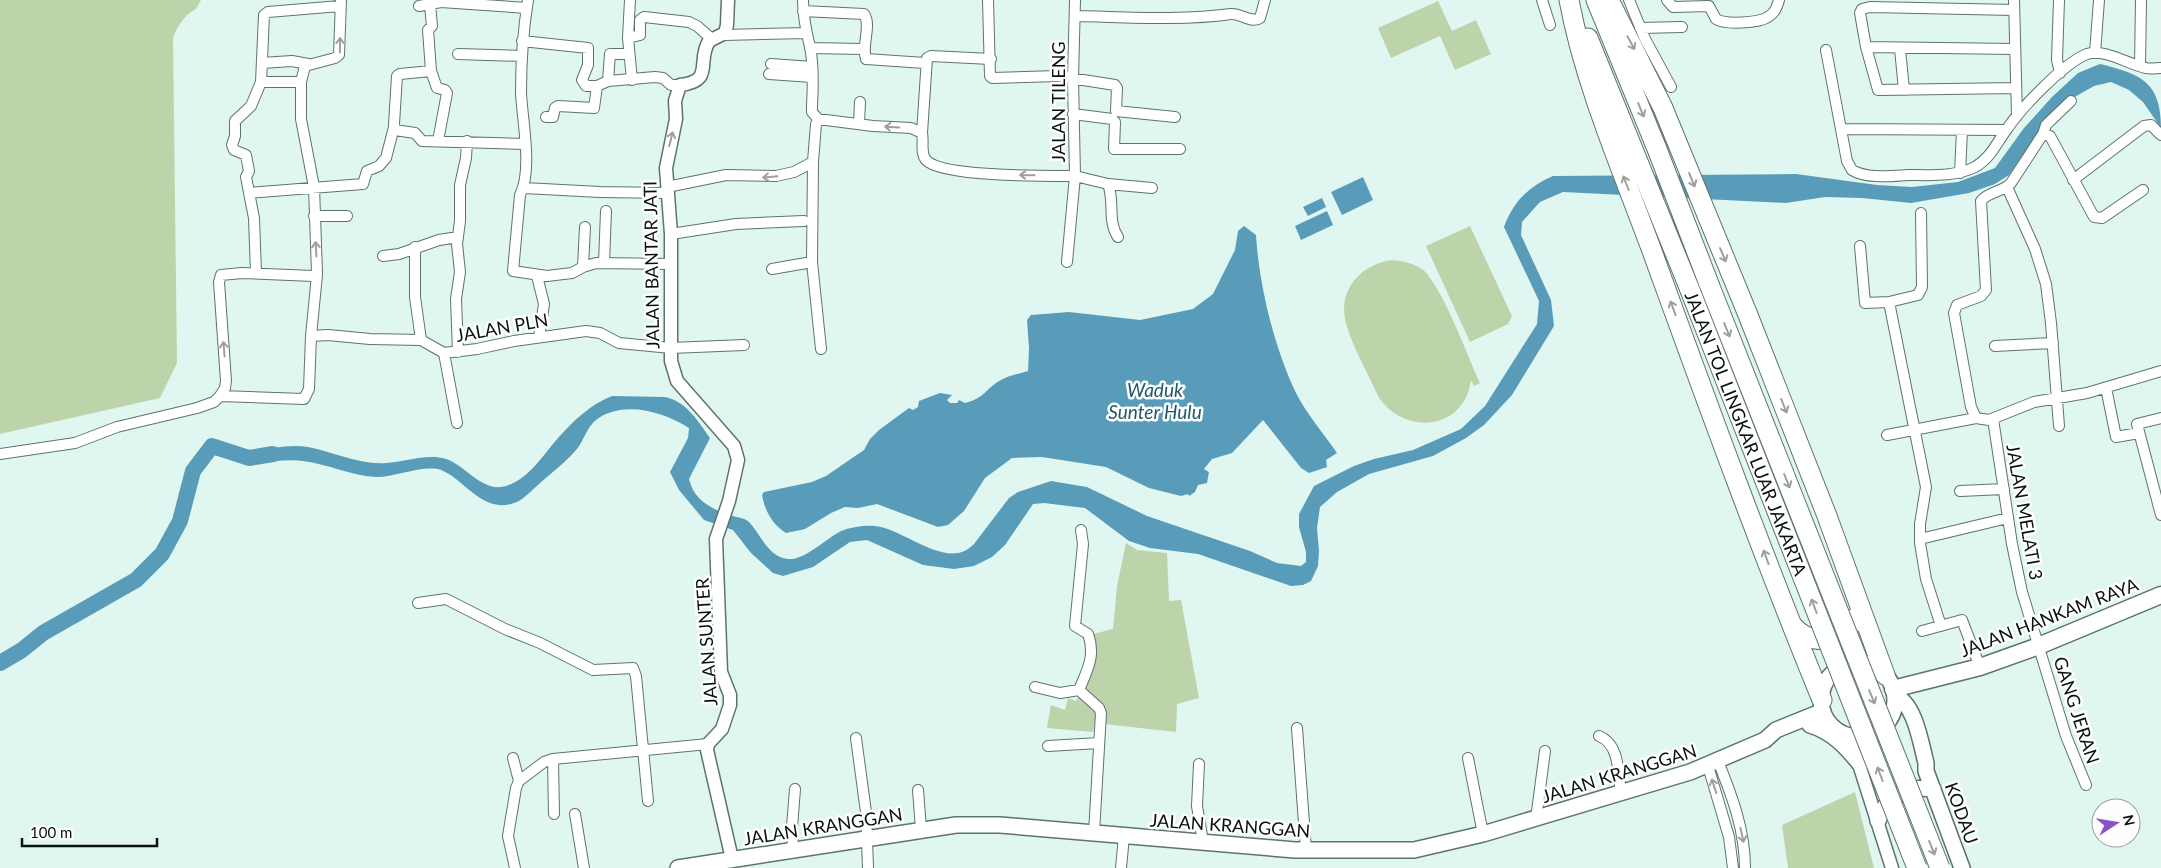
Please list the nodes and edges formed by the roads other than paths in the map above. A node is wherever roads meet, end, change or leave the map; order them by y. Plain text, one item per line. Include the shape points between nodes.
1 (630, 0) edge
2 (728, 0) edge
3 (803, 0) edge
4 (988, 0) edge
5 (1075, 0) edge
6 (1265, 0) edge
7 (1542, 0) edge
8 (1571, 0) edge
9 (1596, 0) edge
10 (1609, 0) edge
11 (1629, 0) edge
12 (1667, 0) edge
13 (1779, 0) edge
14 (2059, 0) edge
15 (2098, 0) edge
16 (2140, 0) edge
17 (437, 2) edge
18 (341, 3) edge
19 (527, 4) edge
20 (2014, 5) edge
21 (419, 6) dead end
22 (803, 11) junction
23 (1076, 16) junction
24 (1550, 25) dead end
25 (1682, 27) dead end
26 (1640, 28) junction
27 (806, 33) junction
28 (718, 37) junction
29 (628, 38) junction
30 (522, 41) junction
31 (1866, 47) junction
32 (810, 48) junction
33 (864, 49) junction
34 (1900, 49) junction
35 (2015, 49) junction
36 (1826, 50) dead end
37 (2095, 53) junction
38 (458, 54) dead end
39 (629, 54) junction
40 (522, 56) junction
41 (991, 60) junction
42 (262, 63) junction
43 (925, 63) junction
44 (308, 64) junction
45 (2140, 66) junction
46 (2161, 68) edge
47 (770, 69) dead end
48 (431, 71) junction
49 (812, 72) junction
50 (2060, 73) junction
51 (1073, 79) junction
52 (632, 80) junction
53 (608, 81) junction
54 (261, 82) junction
55 (301, 82) junction
56 (680, 85) junction
57 (597, 86) junction
58 (1671, 87) dead end
59 (2016, 88) junction
60 (1904, 90) junction
61 (2071, 101) dead end
62 (860, 102) dead end
63 (1073, 114) junction
64 (2017, 116) junction
65 (546, 117) dead end
66 (1174, 117) dead end
67 (818, 120) junction
68 (859, 124) junction
69 (394, 127) junction
70 (1841, 129) junction
71 (1962, 130) junction
72 (2006, 130) junction
73 (922, 134) junction
74 (2043, 134) junction
75 (2161, 135) edge
76 (438, 141) junction
77 (467, 141) junction
78 (526, 144) junction
79 (1180, 149) dead end
80 (813, 162) junction
81 (1960, 173) junction
82 (1074, 176) junction
83 (2073, 180) junction
84 (1108, 184) junction
85 (314, 187) junction
86 (2007, 187) junction
87 (524, 188) junction
88 (1152, 188) dead end
89 (667, 190) junction
90 (2144, 190) dead end
91 (249, 193) junction
92 (606, 211) dead end
93 (1920, 213) dead end
94 (314, 216) junction
95 (347, 216) dead end
96 (804, 221) dead end
97 (585, 227) dead end
98 (670, 234) junction
99 (458, 237) junction
100 (1118, 237) dead end
101 (1860, 246) dead end
102 (415, 247) junction
103 (383, 256) dead end
104 (812, 262) junction
105 (1068, 262) dead end
106 (604, 263) junction
107 (671, 264) junction
108 (583, 266) junction
109 (772, 269) dead end
110 (256, 273) junction
111 (317, 275) junction
112 (538, 276) junction
113 (1889, 302) junction
114 (310, 336) junction
115 (539, 337) junction
116 (421, 340) junction
117 (2053, 343) junction
118 (744, 345) dead end
119 (1995, 346) dead end
120 (671, 348) junction
121 (821, 349) dead end
122 (458, 352) junction
123 (444, 353) junction
124 (2161, 372) edge
125 (2106, 388) junction
126 (220, 396) junction
127 (2056, 398) junction
128 (1976, 418) junction
129 (2161, 418) edge
130 (1993, 419) junction
131 (457, 423) dead end
132 (2059, 426) dead end
133 (1914, 428) junction
134 (2139, 433) junction
135 (1888, 434) dead end
136 (0, 454) edge
137 (2004, 489) junction
138 (1960, 491) dead end
139 (2161, 515) edge
140 (2008, 518) junction
141 (1080, 530) dead end
142 (717, 533) joint
143 (1920, 539) junction
144 (2161, 595) edge
145 (1857, 597) junction
146 (418, 603) dead end
147 (1790, 621) junction
148 (1941, 626) junction
149 (1922, 631) dead end
150 (2037, 646) junction
151 (1980, 667) junction
152 (1887, 682) junction
153 (1036, 688) dead end
154 (1079, 690) junction
155 (1824, 710) junction
156 (1893, 714) junction
157 (1810, 725) junction
158 (1298, 728) dead end
159 (1599, 736) dead end
160 (1850, 736) junction
161 (856, 738) dead end
162 (1765, 740) junction
163 (1099, 743) junction
164 (708, 744) junction
165 (1048, 746) dead end
166 (1545, 751) dead end
167 (642, 752) junction
168 (1920, 755) junction
169 (514, 758) dead end
170 (1468, 758) dead end
171 (553, 759) junction
172 (1713, 763) junction
173 (1199, 764) dead end
174 (1862, 768) junction
175 (519, 780) junction
176 (2086, 785) dead end
177 (795, 789) dead end
178 (1934, 789) junction
179 (918, 790) dead end
180 (1621, 793) junction
181 (648, 801) dead end
182 (554, 814) dead end
183 (575, 814) dead end
184 (1738, 817) junction
185 (1536, 819) junction
186 (1725, 820) junction
187 (1878, 821) junction
188 (921, 829) junction
189 (1094, 833) junction
190 (1483, 834) junction
191 (1124, 836) junction
192 (866, 838) junction
193 (1203, 842) junction
194 (793, 850) junction
195 (1306, 850) junction
196 (732, 859) junction
197 (515, 868) edge
198 (584, 868) edge
199 (678, 868) edge
200 (868, 868) edge
201 (1121, 868) edge
202 (1733, 868) edge
203 (1745, 868) edge
204 (1892, 868) edge
205 (1917, 868) edge
206 (1940, 868) edge
207 (1962, 868) edge

1 - 29 street
2 - 28 street via 728,25
3 - 22 street
4 - 41 street
5 - 23 street, JALAN TILENG
6 - 23 street via 1260,18 1255,20 1233,14 1203,18
7 - 24 street
147 -> 8 highway via 1612,145 1577,41
205 -> 8 highway, JALAN TOL LINGKAR LUAR JAKARTA, bridge via 1690,290
9 -> 206 highway, JALAN TOL LINGKAR LUAR JAKARTA, bridge
10 -> 145 highway via 1640,60 1680,151 1784,406
11 - 26 street
12 - 13 street via 1673,7 1710,6 1716,19 1726,23 1767,18 1774,13
14 - 50 street via 2057,60
15 - 37 street
16 - 45 street
17 - 19 street
17 - 21 street
17 - 48 street via 432,26 428,30
18 - 42 street via 264,15
44 -> 18 street via 339,55
19 - 30 street
20 - 31 street via 1862,9
20 - 35 street
22 - 27 street
22 - 33 street via 864,14
23 - 51 street, JALAN TILENG
25 - 26 street
26 - 58 street
27 - 28 street
27 - 32 street
28 - 29 street via 689,22 644,17 640,20 640,36
28 - 56 street via 707,44 699,80
29 - 39 street
30 - 40 street
30 - 57 street via 586,47 589,51 588,66 583,82 586,86
31 - 34 street
31 - 60 street via 1878,90
32 - 33 street
32 - 49 street
33 - 43 street via 867,60
34 - 35 street
34 - 60 street
35 - 59 street
36 - 70 street
37 - 45 street
37 - 50 street
38 - 40 street
39 - 52 street
39 - 53 street via 610,54
40 - 78 street via 521,94
41 - 43 street via 931,56
41 - 51 street via 992,78 1058,76
42 - 44 street via 292,61
42 - 54 street
43 - 73 street
44 - 55 street
45 - 46 street
47 - 49 street
48 - 69 street via 397,76
48 - 76 street via 437,88 447,93
49 - 67 street via 812,112
50 - 64 street
51 - 63 street, JALAN TILENG
51 - 66 street via 1115,85 1116,111
52 - 53 street
52 - 56 street via 655,77 663,78 671,85
53 - 57 street
54 - 55 street
54 - 91 street via 251,106 235,120 232,145 234,150 246,155
55 - 85 street via 302,129
89 -> 56 street, JALAN BANTAR JATI via 666,168
57 - 65 street via 594,108 558,106 553,117
59 - 60 street
59 - 64 street
61 - 74 street via 2046,125
62 - 68 street
63 - 79 street via 1115,122 1114,149
63 - 82 street, JALAN TILENG
64 - 72 street
67 - 68 street
67 - 80 street
73 -> 68 street via 911,128
69 - 76 street via 415,133 420,141
69 - 85 street via 386,158 379,166 367,171 364,184
70 - 71 street
70 - 81 street via 1847,160 1856,173
71 - 72 street
71 - 81 street
72 - 81 street via 1982,162
82 -> 73 street, JALAN TILENG via 974,172 937,165 924,156
74 - 83 street via 2050,136
74 - 86 street
75 - 83 street via 2151,125 2144,126
76 - 77 street
77 - 78 street
77 - 99 street via 460,185
78 - 87 street
80 -> 89 street via 794,172 776,176 718,176
80 - 104 street
82 - 84 street
82 - 105 street
83 - 90 street via 2092,215 2098,218
84 - 88 street
84 - 100 street via 1113,207 1112,224
85 - 91 street
85 - 94 street
86 - 117 street via 2035,249 2046,284
86 - 128 street via 1981,201 1985,292 1980,297 1958,304 1954,310 1964,377
87 - 89 street via 600,192
87 - 112 street via 520,194 512,268 515,272
89 - 98 street, JALAN BANTAR JATI
91 - 110 street via 254,218
92 - 106 street
93 - 113 street via 1922,291 1916,296
94 - 95 street
111 -> 94 street
96 - 98 street via 736,224
97 - 108 street
98 - 107 street, JALAN BANTAR JATI
99 - 102 street
99 - 122 street
101 - 113 street via 1864,302
102 - 103 street
102 - 116 street via 415,296
104 - 109 street
104 - 121 street
106 - 107 street
106 - 108 street
107 - 120 street, JALAN BANTAR JATI
108 - 112 street via 572,272
110 - 111 street
126 -> 110 street via 226,381 220,276
111 - 114 street
112 - 115 street via 544,304
113 - 133 street
114 - 116 street, JALAN PLN
114 - 126 street via 309,388 304,399
115 - 120 street, JALAN PLN via 586,331 600,333 619,342
115 - 122 street, JALAN PLN
116 - 123 street, JALAN PLN
117 - 119 street
117 - 127 street
118 - 120 street, JALAN PLN
120 - 142 street, JALAN BANTAR JATI via 671,367 677,381 734,446 738,455
122 - 123 street, JALAN PLN
123 - 131 street
124 - 125 street
125 - 127 street
125 - 134 street via 2116,437
126 - 136 street via 214,402 197,408 116,427 75,443
127 - 130 street via 2018,407
127 - 132 street
128 - 130 street
128 - 133 street
129 - 134 street via 2137,424
130 - 137 street, JALAN MELATI 3
133 - 135 street
133 - 143 street via 1926,487
134 - 139 street
137 - 138 street
137 - 140 street, JALAN MELATI 3
140 - 143 street
140 - 150 street, JALAN MELATI 3
141 - 154 street via 1084,544 1075,626 1088,634 1092,654
142 - 164 street, JALAN SUNTER via 720,660 730,705 722,729
143 - 148 street via 1926,579
144 - 150 main road, JALAN HANKAM RAYA
145 - 147 highway via 1854,621 1831,639 1807,637
145 - 152 highway
146 - 167 street via 446,599 593,670 633,668
147 - 155 highway
148 - 149 street
148 - 151 street via 1963,621
150 - 151 main road, JALAN HANKAM RAYA
150 - 176 street, GANG JERAN via 2066,736
151 - 152 main road, JALAN HANKAM RAYA
152 - 155 main road via 1854,664 1841,668 1827,682
152 - 156 main road
152 - 168 main road, KODAU via 1908,706
153 - 154 street via 1060,693
154 - 163 street via 1100,710
155 - 157 main road, JALAN KRANGGAN
155 - 160 main road via 1837,730
155 - 162 main road, JALAN KRANGGAN via 1776,730
156 - 160 main road via 1877,732 1864,737
156 - 168 main road, KODAU via 1904,719
157 - 162 main road, JALAN KRANGGAN via 1779,738
157 - 174 main road via 1838,740
158 - 195 street
159 - 180 street via 1607,739 1614,748
160 - 174 street
161 - 192 street via 866,812
162 - 172 main road, JALAN KRANGGAN
163 - 165 street
163 - 189 street
164 - 167 street
164 - 196 street
166 - 185 street
167 - 171 street
167 - 181 street
168 - 178 main road, KODAU
169 - 175 street
170 - 190 street
171 - 175 street
171 - 182 street
172 - 180 main road, JALAN KRANGGAN
172 - 184 street
186 -> 172 street
173 - 193 street via 1197,806
174 - 187 street
175 - 197 street via 508,836
177 - 194 street
178 - 187 main road via 1914,788 1896,795 1882,808
178 - 207 main road, KODAU
179 - 188 street
180 - 185 main road, JALAN KRANGGAN
183 - 198 street
184 - 186 street
184 -> 203 street via 1744,842
185 - 190 main road, JALAN KRANGGAN
186 - 202 street
187 - 204 street
188 - 189 main road, JALAN KRANGGAN via 1000,825
188 - 192 main road, JALAN KRANGGAN
189 - 191 main road, JALAN KRANGGAN
190 - 195 main road, JALAN KRANGGAN via 1414,850
191 - 193 main road, JALAN KRANGGAN
191 - 201 street
192 - 194 main road, JALAN KRANGGAN
192 - 200 street
193 - 195 main road, JALAN KRANGGAN
194 - 196 main road, JALAN KRANGGAN
196 - 199 main road, JALAN KRANGGAN

